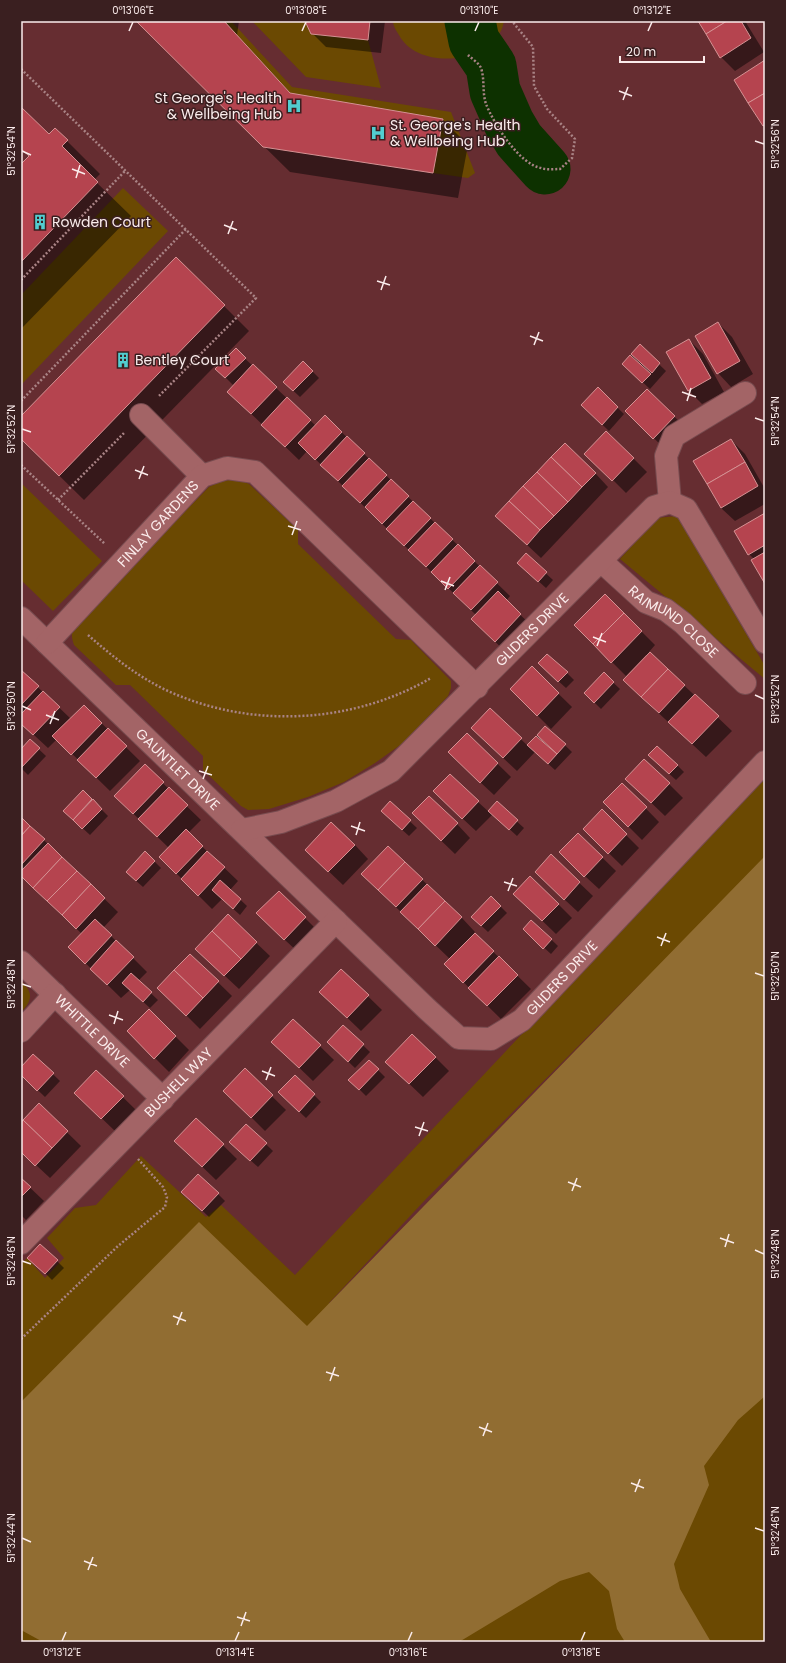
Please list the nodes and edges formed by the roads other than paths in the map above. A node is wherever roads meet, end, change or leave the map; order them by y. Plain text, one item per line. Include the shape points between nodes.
1 (745, 393) dead end
2 (142, 415) road end
3 (202, 476) junction
4 (670, 502) junction
5 (601, 562) junction
6 (21, 618) edge
7 (765, 642) edge
8 (47, 643) junction
9 (745, 683) dead end
10 (477, 686) junction
11 (765, 762) edge
12 (242, 830) junction
13 (336, 921) junction
14 (21, 962) edge
15 (55, 994) junction
16 (21, 1031) edge
17 (163, 1099) junction
18 (21, 1243) edge

1 - 4 street via 674,436 666,456
2 - 3 street
3 - 8 street, FINLAY GARDENS
3 - 10 street, FINLAY GARDENS via 227,468 255,472
4 - 5 street, GLIDERS DRIVE via 654,507
4 - 7 street via 686,508
5 - 9 street, RAIMUND CLOSE via 646,602 666,610 683,623
5 - 10 street, GLIDERS DRIVE
6 - 8 street, GAUNTLET DRIVE
8 - 12 street, GAUNTLET DRIVE
10 - 12 street, GLIDERS DRIVE via 391,771 336,801 281,822
11 - 13 street, GLIDERS DRIVE via 522,1020 491,1039 459,1038
12 - 13 street, GAUNTLET DRIVE
13 - 17 street, BUSHELL WAY
14 - 15 street, WHITTLE DRIVE
15 - 16 street
15 - 17 street, WHITTLE DRIVE
17 - 18 street, BUSHELL WAY

